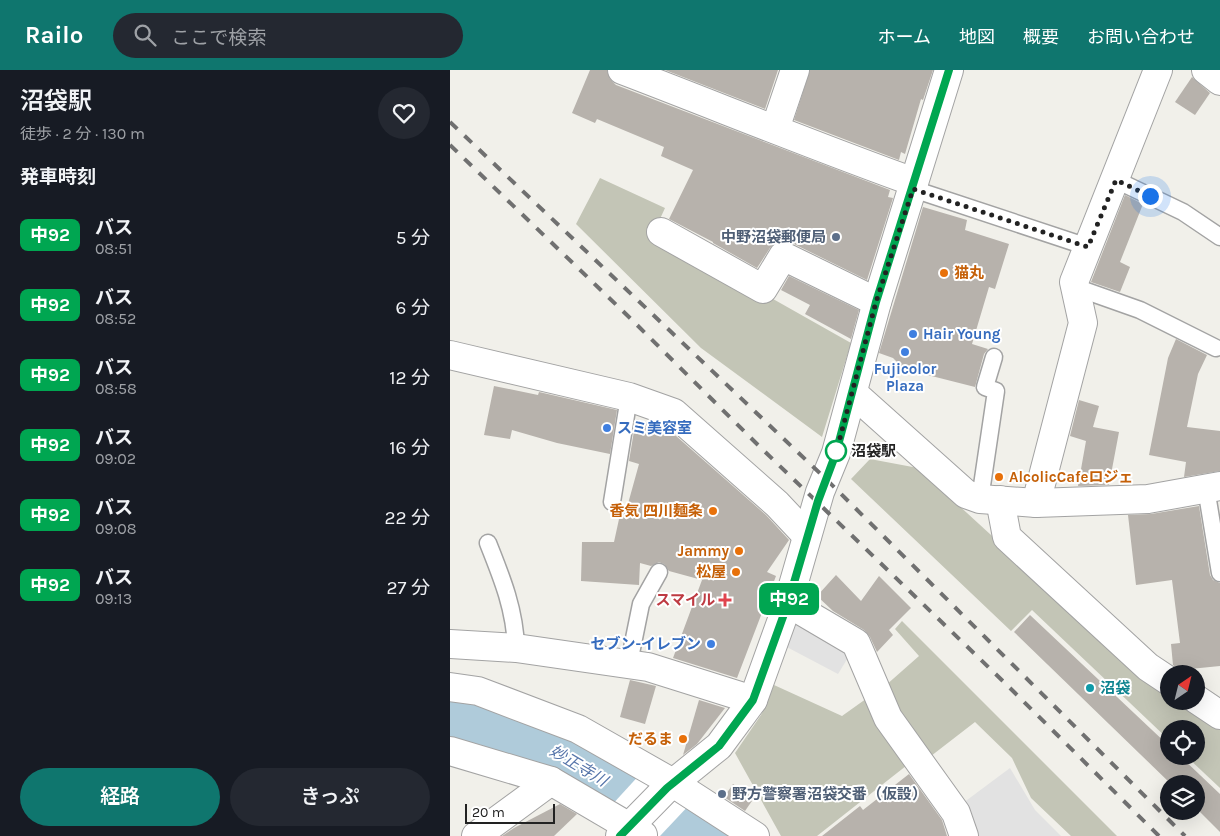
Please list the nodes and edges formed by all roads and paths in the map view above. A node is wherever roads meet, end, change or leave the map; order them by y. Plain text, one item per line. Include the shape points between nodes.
1 (622, 70) edge
2 (794, 70) edge
3 (949, 70) edge
4 (1158, 70) edge
5 (1206, 70) edge
6 (1220, 81) edge
7 (775, 129) junction
8 (1116, 180) junction
9 (914, 186) junction
10 (661, 232) dead end
11 (1220, 237) edge
12 (1088, 247) junction
13 (1075, 287) junction
14 (876, 302) junction
15 (1216, 348) dead end
16 (450, 355) edge
17 (994, 358) dead end
18 (853, 393) junction
19 (629, 398) junction
20 (1213, 487) edge
21 (990, 500) junction
22 (612, 502) dead end
23 (1036, 503) junction
24 (807, 536) junction
25 (488, 543) dead end
26 (658, 572) dead end
27 (1220, 573) edge
28 (788, 603) junction
29 (450, 644) edge
30 (516, 648) junction
31 (629, 663) junction
32 (1160, 674) edge
33 (450, 688) edge
34 (753, 700) junction
35 (1205, 705) edge
36 (1220, 715) edge
37 (450, 752) edge
38 (551, 782) junction
39 (670, 786) junction
40 (632, 830) edge
41 (476, 836) edge
42 (754, 836) edge
43 (964, 836) edge

1 - 7 street
2 - 7 street
3 - 9 street
4 - 8 street
5 - 6 street
7 - 9 street
8 - 11 lane via 1183,212
8 - 12 street
9 - 12 lane
9 - 14 street
10 - 14 street via 763,288 783,256
12 - 13 street
13 - 15 lane via 1140,310
13 - 23 street via 1083,323
14 - 18 street
16 - 19 street
17 - 21 lane via 985,387 996,391
18 - 21 street via 966,494
18 - 24 street
19 - 22 lane
19 - 24 street via 674,413 777,504
20 - 23 street via 1148,499
20 - 27 lane
21 - 23 street
21 - 32 street via 1007,537
24 - 28 street
25 - 30 lane via 507,590
26 - 31 lane via 641,604
28 - 34 street
28 - 43 street via 856,643 888,718 956,813
29 - 30 street
30 - 31 street
31 - 34 street
33 - 39 street via 478,691 578,729
34 - 39 street via 719,746
35 - 36 street
37 - 38 street
38 - 40 street
38 - 41 street
39 - 40 street
39 - 42 street

